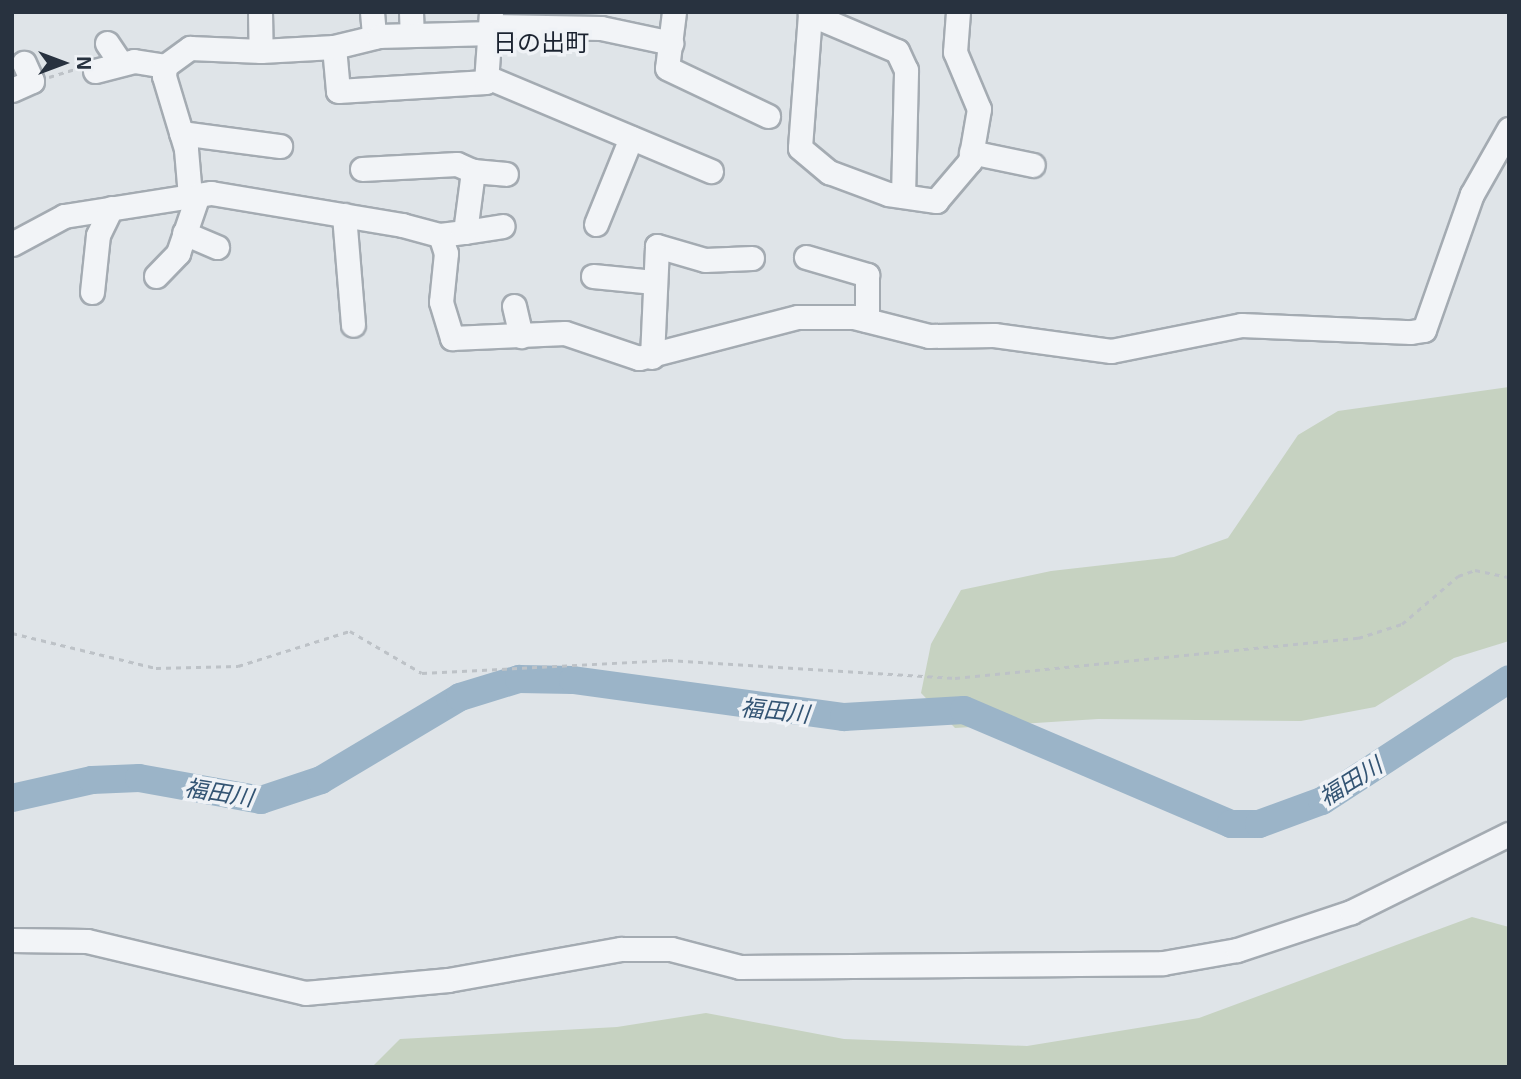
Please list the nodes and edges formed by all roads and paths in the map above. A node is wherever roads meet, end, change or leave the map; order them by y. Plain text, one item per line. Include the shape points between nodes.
1 (260, 12) edge
2 (372, 12) edge
3 (674, 12) edge
4 (958, 12) edge
5 (807, 13) edge
6 (411, 24) edge
7 (491, 24) edge
8 (374, 37) junction
9 (107, 43) dead end
10 (671, 43) junction
11 (334, 47) junction
12 (261, 51) junction
13 (121, 64) junction
14 (165, 66) junction
15 (95, 71) joint
16 (487, 77) junction
17 (23, 78) edge
18 (768, 116) dead end
19 (1509, 129) edge
20 (181, 133) junction
21 (631, 138) junction
22 (281, 146) dead end
23 (971, 152) junction
24 (1033, 165) dead end
25 (362, 169) dead end
26 (473, 172) junction
27 (711, 172) dead end
28 (506, 174) dead end
29 (194, 195) junction
30 (903, 196) junction
31 (111, 208) junction
32 (344, 215) junction
33 (596, 224) dead end
34 (503, 226) dead end
35 (465, 232) junction
36 (184, 233) junction
37 (440, 235) junction
38 (12, 244) edge
39 (217, 247) dead end
40 (806, 257) dead end
41 (752, 258) dead end
42 (156, 276) dead end
43 (593, 276) dead end
44 (654, 282) junction
45 (92, 292) dead end
46 (514, 306) dead end
47 (867, 320) junction
48 (353, 325) dead end
49 (521, 336) junction
50 (652, 357) junction
51 (1509, 578) edge
52 (12, 633) edge
53 (1509, 834) edge
54 (12, 940) edge

1 - 12 street
2 - 8 street
3 - 10 street
4 - 23 street via 954,52 979,109
5 - 30 street via 897,51 906,70
5 - 30 street via 800,148 829,172
6 - 7 street
6 - 8 street
7 - 10 street via 601,28
7 - 16 street
8 - 11 street
9 - 13 street
10 - 18 street via 667,68
11 - 12 street
11 - 16 street via 338,91 486,82
12 - 14 street via 190,48
13 - 14 street
13 - 15 street
14 - 20 street
15 - 17 path via 87,66
16 - 21 street
19 - 47 street via 1472,194 1424,330 1241,325 1111,351 994,335 929,336
20 - 22 street via 249,136
20 - 29 street
21 - 27 street
21 - 33 street
23 - 24 street
23 - 30 street via 953,187 936,201
25 - 26 street via 457,164
26 - 28 street
26 - 35 street
29 - 31 street
29 - 32 street
29 - 36 street
31 - 38 street via 64,216
31 - 45 street via 98,235
32 - 37 street
32 - 48 street
34 - 35 street
35 - 37 street
36 - 39 street
36 - 42 street via 178,253
37 - 49 street via 446,253 441,302 452,338
40 - 47 street via 867,275
41 - 44 street via 705,260 657,246
43 - 44 street
44 - 50 street
46 - 49 street
47 - 50 street via 797,317
49 - 50 street via 565,333
51 - 52 path via 1475,570 1458,576 1402,624 1358,638 955,678 668,660 422,673 350,631 238,666 156,668
53 - 54 street via 1351,912 1237,950 1163,963 740,967 671,949 621,949 448,981 306,993 88,941

